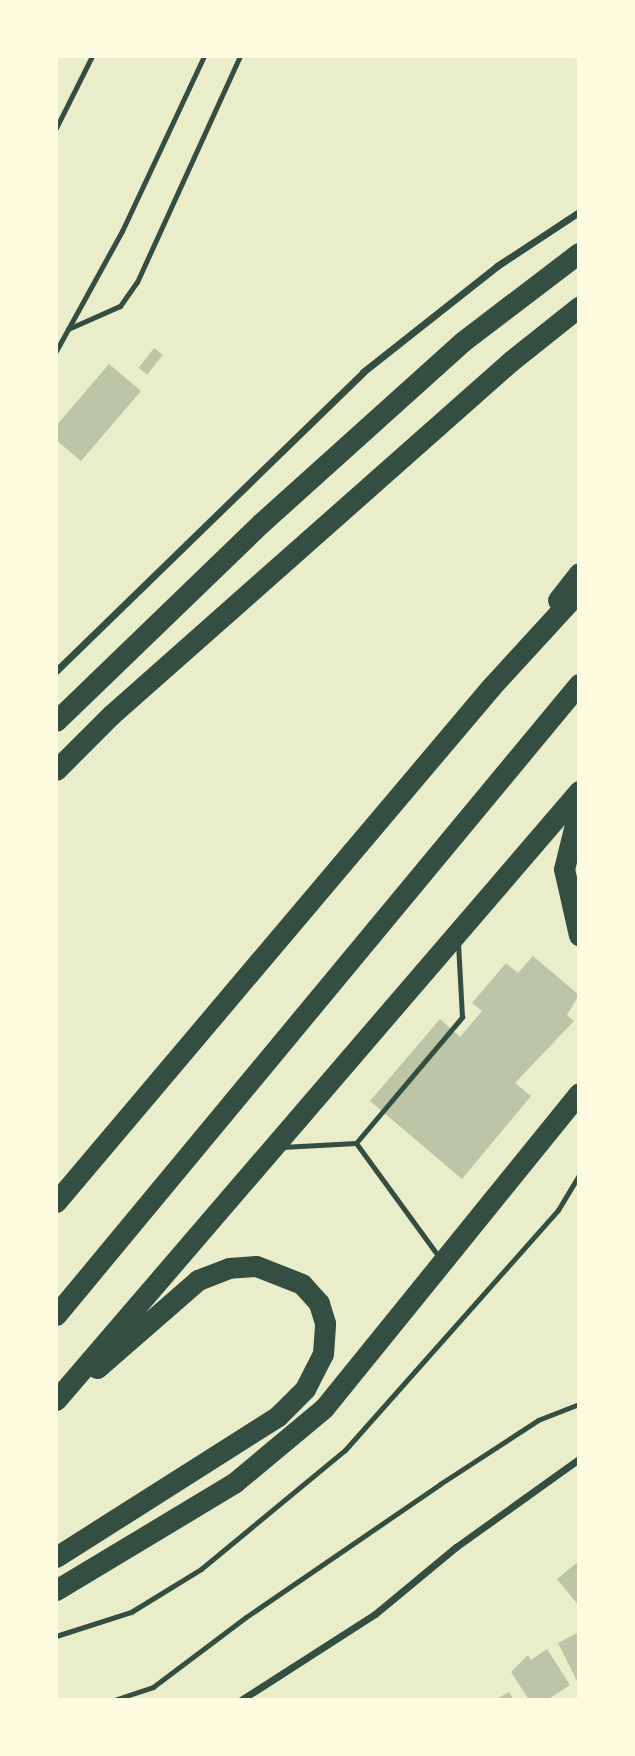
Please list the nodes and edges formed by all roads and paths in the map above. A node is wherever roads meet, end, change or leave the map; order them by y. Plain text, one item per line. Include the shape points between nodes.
1 (92, 56) edge
2 (204, 56) edge
3 (240, 56) edge
4 (56, 128) edge
5 (579, 212) edge
6 (579, 253) edge
7 (579, 306) edge
8 (68, 329) junction
9 (56, 351) edge
10 (579, 573) edge
11 (579, 591) edge
12 (56, 671) edge
13 (579, 684) edge
14 (491, 687) junction
15 (56, 721) edge
16 (56, 770) edge
17 (579, 791) edge
18 (579, 808) edge
19 (457, 928) junction
20 (579, 935) edge
21 (579, 1093) edge
22 (356, 1143) junction
23 (272, 1147) junction
24 (579, 1175) edge
25 (56, 1202) edge
26 (444, 1264) junction
27 (56, 1315) edge
28 (56, 1402) edge
29 (579, 1405) edge
30 (579, 1459) edge
31 (56, 1557) edge
32 (56, 1590) edge
33 (56, 1636) edge
34 (114, 1700) edge
35 (241, 1700) edge

1 - 4 lane
2 - 8 lane via 122,231
3 - 8 lane via 137,282 120,306
5 - 12 street via 497,267 363,372
6 - 15 highway via 422,379 260,524
7 - 16 highway via 121,705
8 - 9 lane
10 - 14 highway
11 - 14 highway
13 - 27 highway
14 - 25 highway
17 - 19 highway
18 - 20 highway via 564,869
19 - 22 lane via 462,1017
19 - 23 highway
21 - 26 highway
22 - 23 lane
22 - 26 lane
23 - 28 highway
24 - 33 lane via 558,1210 345,1450 201,1569 131,1612
26 - 32 highway via 324,1408 234,1483
28 - 31 highway via 198,1280 229,1268 256,1266 280,1272 302,1284 319,1303 325,1322 323,1354 305,1389 278,1416
29 - 34 lane via 538,1420 440,1484 153,1687
30 - 35 street via 456,1547 376,1614

